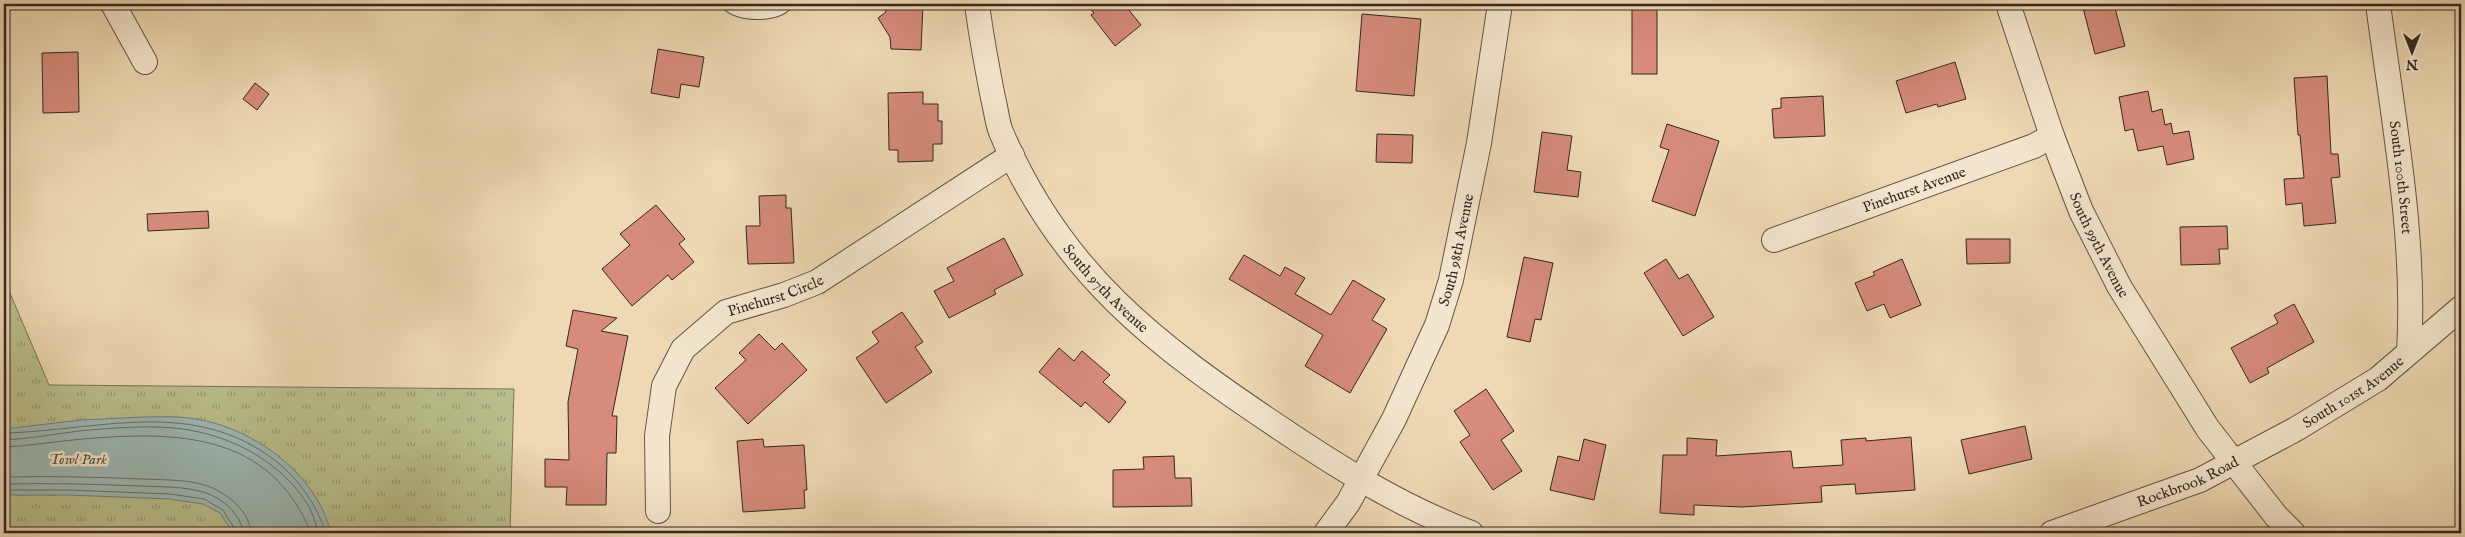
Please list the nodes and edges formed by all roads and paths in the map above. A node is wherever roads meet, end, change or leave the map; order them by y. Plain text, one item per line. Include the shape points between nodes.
1 (113, 4) edge
2 (728, 4) edge
3 (786, 4) edge
4 (977, 4) edge
5 (1500, 4) edge
6 (2008, 4) edge
7 (2378, 4) edge
8 (145, 62) dead end
9 (2052, 136) junction
10 (1012, 155) junction
11 (1774, 240) dead end
12 (2461, 308) edge
13 (2409, 352) junction
14 (2235, 461) junction
15 (1361, 480) junction
16 (658, 511) dead end
17 (1326, 533) edge
18 (1471, 533) edge
19 (2052, 533) edge
20 (2293, 533) edge

1 - 8 street
2 - 3 lane via 747,11 769,12
4 - 10 street, South 97th Avenue via 1000,130
5 - 15 street, South 98th Avenue via 1479,143 1451,280 1418,372
6 - 9 street, South 99th Avenue
7 - 13 street, South 100th Street via 2407,231 2412,312
9 - 11 street, Pinehurst Avenue via 2034,146
9 - 14 street, South 99th Avenue via 2081,211 2119,286 2208,429
10 - 15 street, South 97th Avenue via 1029,190 1069,250 1088,275 1143,329 1216,386
10 - 16 street, Pinehurst Circle via 817,282 726,312 683,350 664,386 657,436
12 - 13 street, South 101st Avenue
13 - 14 street, South 101st Avenue via 2378,378 2341,402
14 - 19 street, Rockbrook Road via 2200,480
14 - 20 street, Rockbrook Road via 2276,516
15 - 17 street
15 - 18 street via 1430,517

